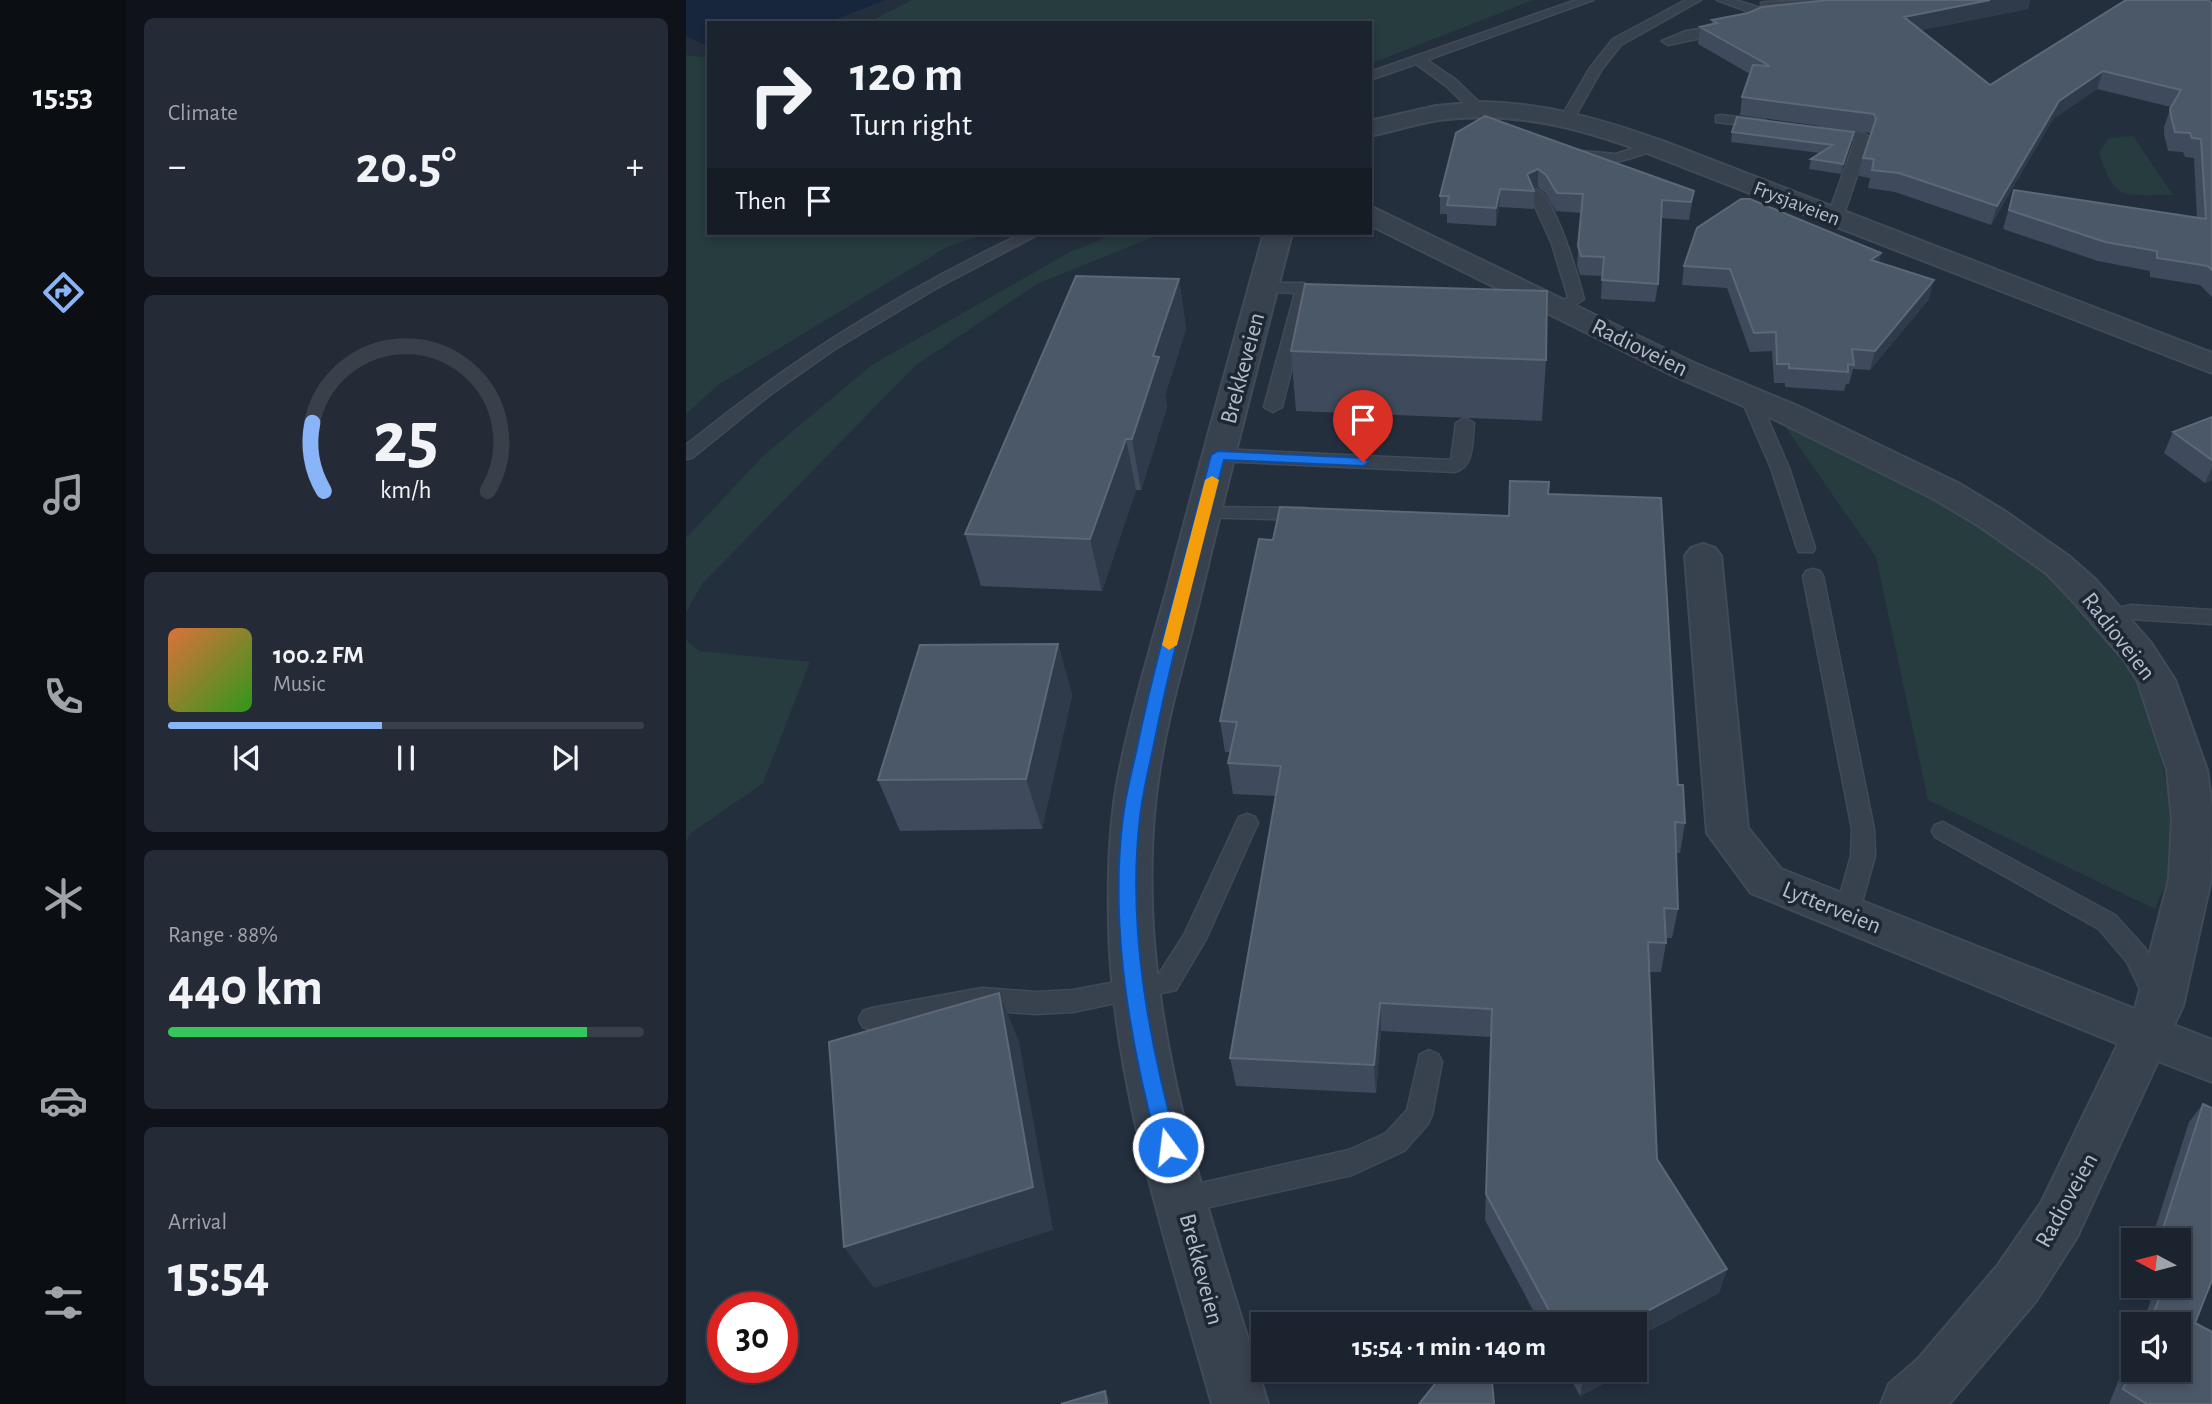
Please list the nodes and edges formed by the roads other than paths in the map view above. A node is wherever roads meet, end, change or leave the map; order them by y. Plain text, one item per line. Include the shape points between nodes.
1 (1587, 0) edge
2 (1695, 0) edge
3 (1723, 0) edge
4 (1831, 3) edge
5 (1744, 18) junction
6 (1668, 41) dead end
7 (1418, 60) junction
8 (1372, 75) edge
9 (1479, 110) junction
10 (1567, 119) junction
11 (1721, 119) dead end
12 (1775, 125) edge
13 (1372, 128) edge
14 (1815, 130) edge
15 (1649, 147) junction
16 (1567, 149) edge
17 (1536, 194) edge
18 (1372, 215) edge
19 (1836, 217) junction
20 (1030, 235) edge
21 (1277, 235) edge
22 (1264, 288) junction
23 (1561, 309) junction
24 (2212, 364) edge
25 (1749, 396) junction
26 (1273, 407) dead end
27 (1465, 423) edge
28 (686, 454) edge
29 (1218, 455) junction
30 (1203, 513) junction
31 (1321, 515) edge
32 (1806, 548) dead end
33 (1703, 556) dead end
34 (1813, 576) dead end
35 (2109, 617) junction
36 (2212, 617) edge
37 (1247, 823) dead end
38 (1942, 831) dead end
39 (1847, 913) junction
40 (1135, 989) junction
41 (872, 1019) dead end
42 (2153, 1020) junction
43 (2212, 1061) edge
44 (1429, 1062) dead end
45 (1183, 1200) junction
46 (1240, 1404) edge
47 (1909, 1404) edge

1 - 7 lane
2 - 10 lane via 1617,42
3 - 5 lane
4 - 5 lane
4 - 5 lane
5 - 6 lane
7 - 8 lane
7 - 9 lane
9 - 10 street, Frysjaveien
9 - 13 street, Frysjaveien via 1423,114
10 - 15 street, Frysjaveien
11 - 12 lane
14 - 19 lane via 1863,136
15 - 16 lane via 1604,161
15 - 19 street, Frysjaveien
17 - 23 lane via 1566,255 1572,278 1576,299
18 - 23 street, Radioveien
19 - 24 street, Frysjaveien
20 - 28 lane via 850,333 766,389
21 - 22 street, Brekkeveien
22 - 26 lane via 1304,288
22 - 29 street, Brekkeveien
23 - 25 street, Radioveien
25 - 32 lane via 1780,468
25 - 35 street, Radioveien via 1991,518 2058,565
27 - 29 lane via 1461,460 1455,466
29 - 30 street, Brekkeveien
30 - 31 lane
30 - 40 street, Brekkeveien via 1156,696 1131,817 1128,894
33 - 39 street, Lytterveien via 1728,833 1766,881
34 - 39 lane via 1863,829 1863,856
35 - 36 lane via 2131,612
35 - 42 street, Radioveien via 2156,680 2187,770 2193,819 2190,879
37 - 40 lane via 1174,974 1167,983
38 - 42 lane via 2107,922 2136,955
39 - 42 street, Lytterveien
40 - 41 lane via 1037,1003 982,999
40 - 45 street, Brekkeveien via 1154,1094
42 - 43 street, Lytterveien
42 - 47 street, Radioveien via 2059,1220 2008,1294
44 - 45 lane via 1419,1115 1395,1142 1352,1162
45 - 46 street, Brekkeveien

